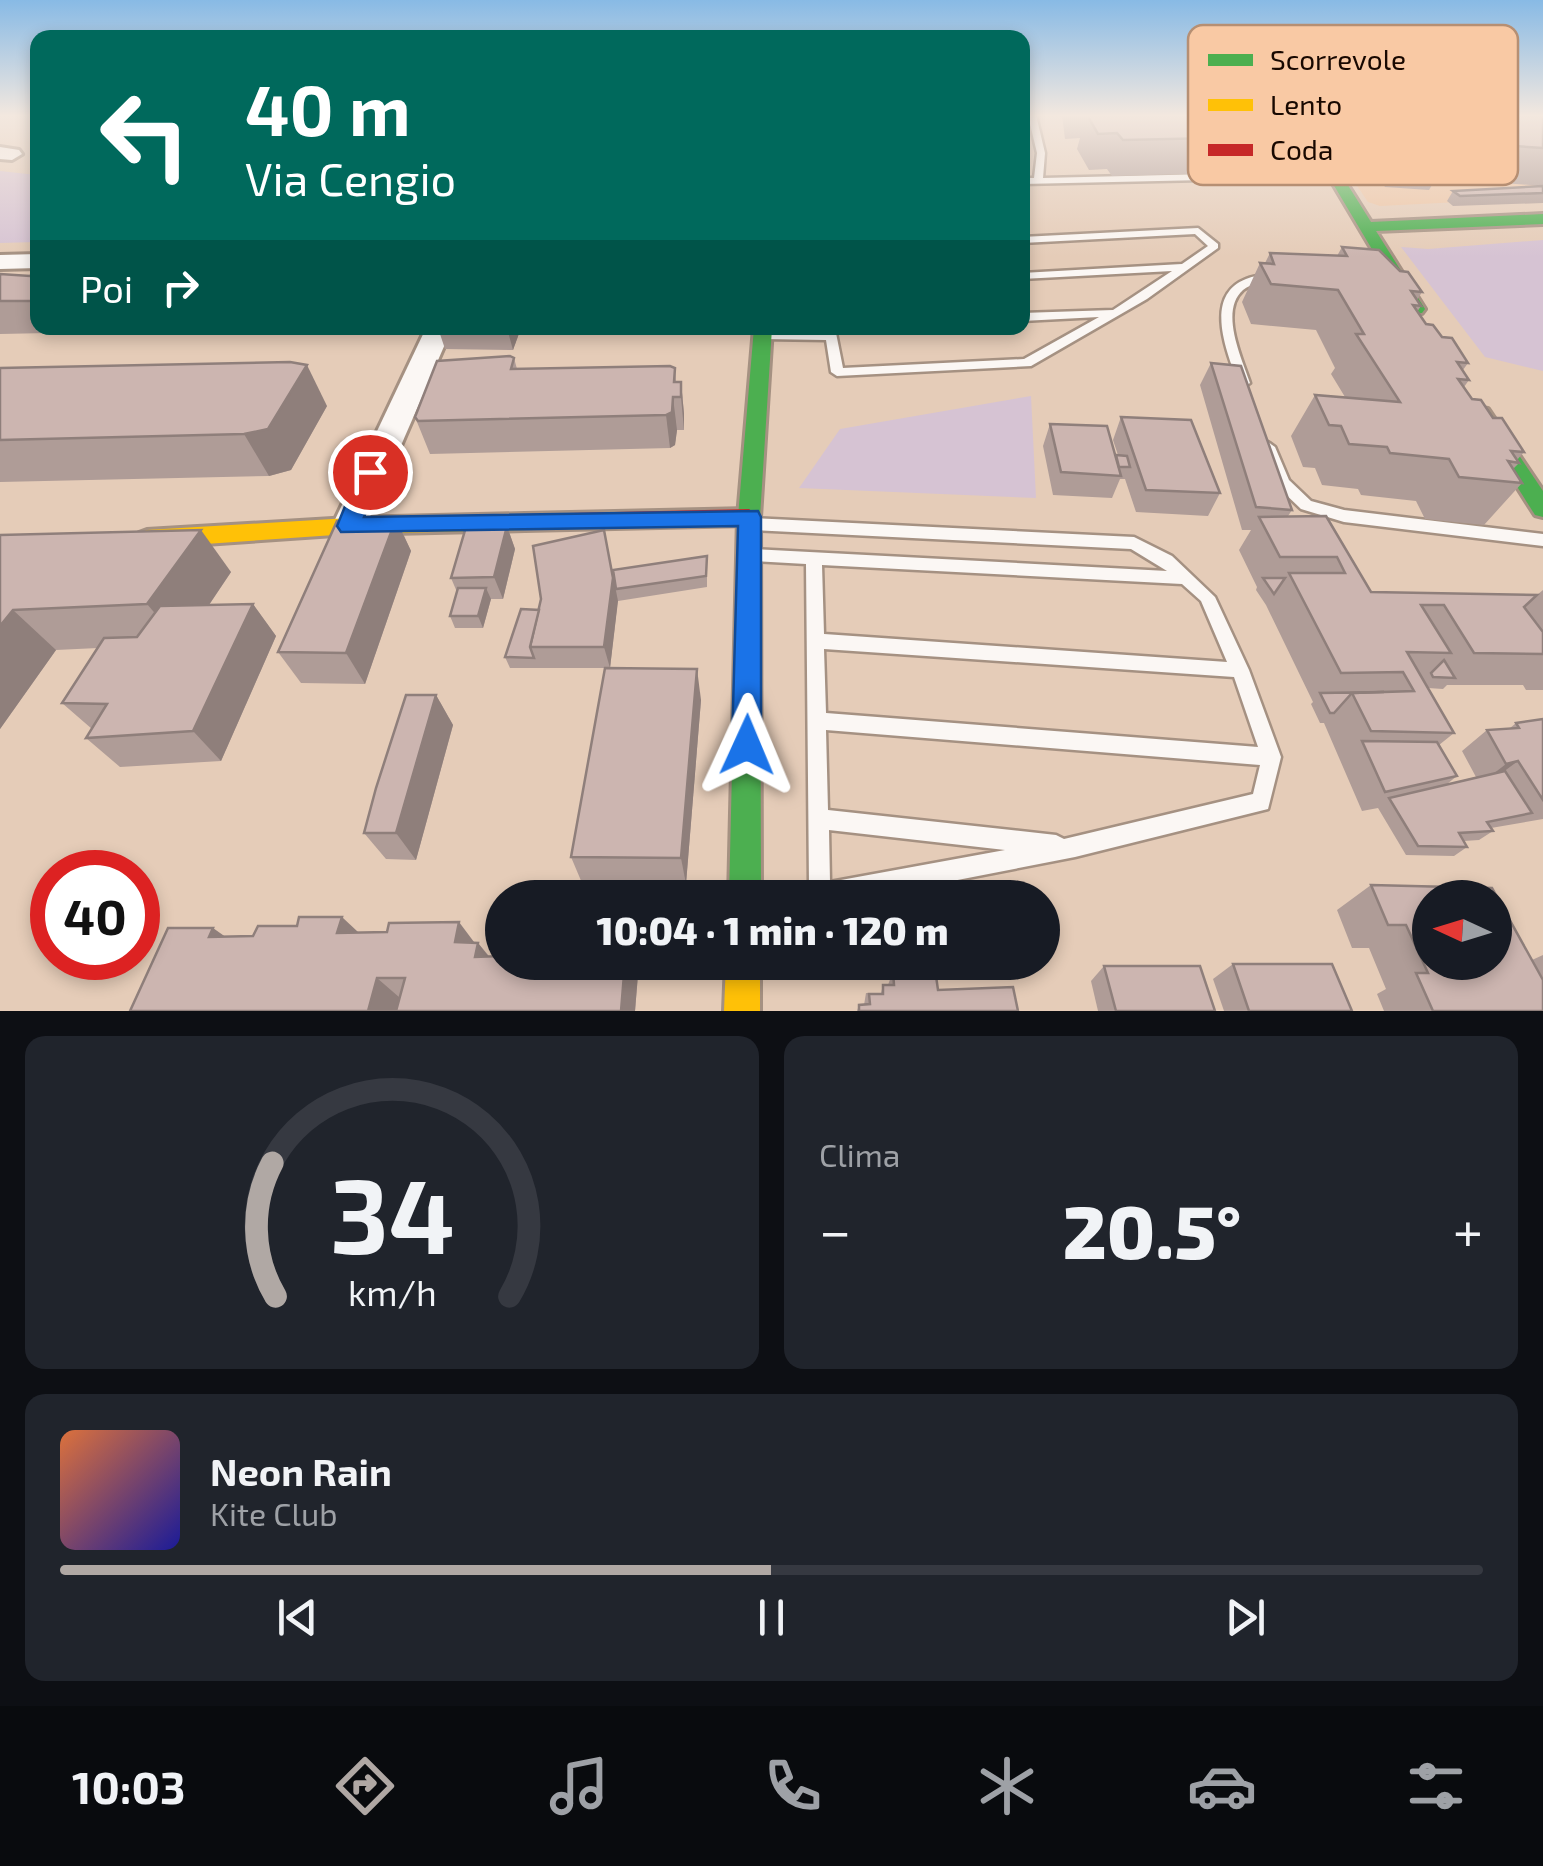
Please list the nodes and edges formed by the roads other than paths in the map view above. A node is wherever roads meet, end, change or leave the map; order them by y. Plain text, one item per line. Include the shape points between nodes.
1 (1040, 162) edge
2 (1188, 177) edge
3 (1038, 181) junction
4 (1030, 182) edge
5 (1340, 185) edge
6 (1543, 220) edge
7 (1368, 227) junction
8 (1030, 240) edge
9 (30, 261) edge
10 (0, 262) edge
11 (1184, 267) junction
12 (1030, 276) edge
13 (1295, 276) edge
14 (1116, 313) junction
15 (1030, 317) edge
16 (1426, 327) edge
17 (436, 335) edge
18 (763, 335) edge
19 (818, 335) edge
20 (1468, 393) edge
21 (1251, 402) edge
22 (1262, 434) edge
23 (1543, 509) edge
24 (750, 520) junction
25 (349, 526) junction
26 (122, 540) edge
27 (1543, 540) edge
28 (750, 555) junction
29 (814, 559) junction
30 (1186, 578) junction
31 (815, 642) junction
32 (1240, 670) junction
33 (817, 721) junction
34 (1270, 756) junction
35 (818, 819) junction
36 (1075, 847) junction
37 (745, 880) edge
38 (813, 880) edge
39 (898, 880) edge
40 (743, 980) edge
41 (742, 1011) edge

1 - 3 lane
2 - 3 lane
3 - 4 lane
5 - 7 street
6 - 7 street
7 - 16 street
8 - 11 lane via 1198,231 1214,246
9 - 10 street
11 - 12 lane
11 - 14 lane
13 - 21 lane via 1257,278 1231,293 1226,322
14 - 15 lane
14 - 19 lane via 1026,363 838,372 832,336
17 - 25 street
18 - 24 street
20 - 23 street
22 - 27 lane via 1284,483 1306,505 1344,516
24 - 25 street
24 - 28 street
24 - 30 lane via 1134,544
25 - 26 street
28 - 29 lane
28 - 37 street
29 - 30 lane
29 - 31 lane
30 - 32 lane via 1207,597
31 - 32 lane
31 - 33 lane
32 - 34 lane
33 - 34 lane
33 - 35 lane
34 - 36 lane via 1261,802
35 - 36 lane
35 - 38 lane
36 - 39 lane
40 - 41 street

